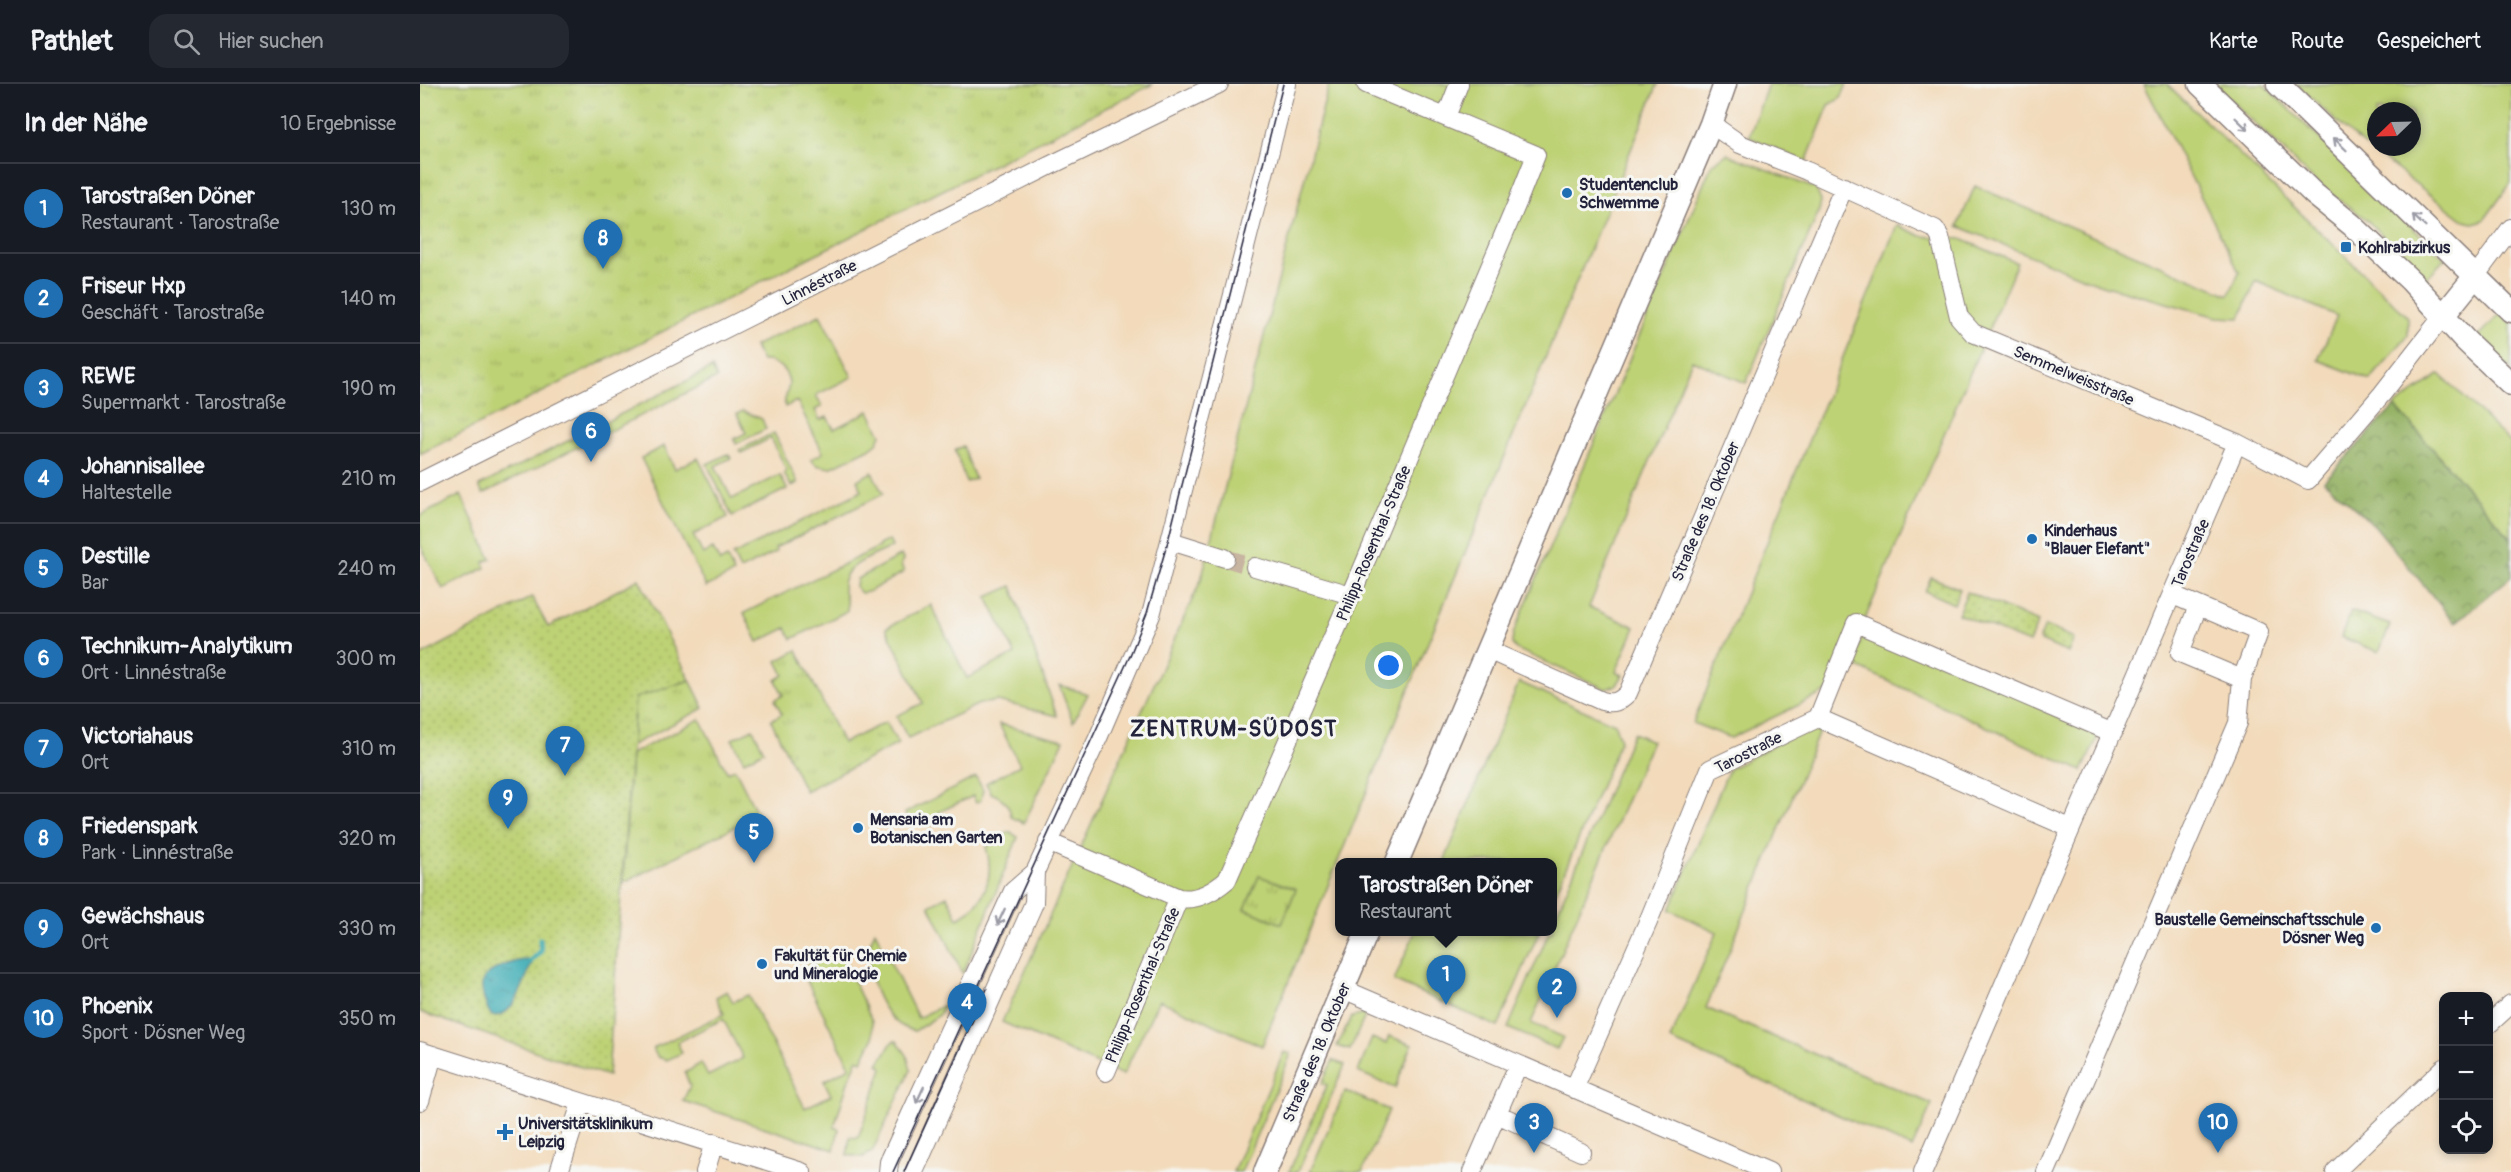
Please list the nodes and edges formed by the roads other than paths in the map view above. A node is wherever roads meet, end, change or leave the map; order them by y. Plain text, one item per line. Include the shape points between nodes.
1 (1219, 84) edge
2 (1287, 84) edge
3 (1366, 84) edge
4 (1459, 84) edge
5 (1725, 84) edge
6 (2200, 84) edge
7 (2278, 84) edge
8 (1446, 117) junction
9 (1712, 124) junction
10 (1844, 187) junction
11 (2511, 228) edge
12 (2476, 275) junction
13 (2511, 311) edge
14 (2443, 316) junction
15 (2511, 384) edge
16 (2237, 443) junction
17 (420, 482) edge
18 (1172, 542) junction
19 (1225, 558) tunnel mouth
20 (1254, 567) tunnel mouth
21 (1351, 595) junction
22 (2173, 595) junction
23 (2198, 606) junction
24 (1488, 650) junction
25 (2242, 679) junction
26 (1818, 718) junction
27 (2113, 733) junction
28 (2070, 828) junction
29 (1048, 842) junction
30 (1399, 858) edge
31 (1035, 872) junction
32 (1179, 898) junction
33 (1366, 936) edge
34 (1343, 989) junction
35 (2511, 1004) edge
36 (2493, 1020) edge
37 (426, 1053) edge
38 (1518, 1065) junction
39 (1106, 1072) dead end
40 (2439, 1073) edge
41 (1574, 1089) junction
42 (420, 1101) edge
43 (581, 1103) junction
44 (1497, 1114) junction
45 (714, 1143) junction
46 (1581, 1152) dead end
47 (559, 1172) edge
48 (705, 1172) edge
49 (802, 1172) edge
50 (888, 1172) edge
51 (914, 1172) edge
52 (1265, 1172) edge
53 (1472, 1172) edge
54 (1769, 1172) edge
55 (1923, 1172) edge
56 (2046, 1172) edge
57 (2335, 1172) edge

1 - 17 street, Linnéstraße
2 - 18 street
3 - 8 street
4 - 8 street
5 - 9 main road
6 -> 14 main road
12 -> 7 main road
8 - 21 street, Philipp-Rosenthal-Straße via 1536,155
9 - 10 street, Semmelweisstraße via 1740,144
9 - 24 main road
10 - 16 street, Semmelweisstraße via 1935,229 1959,317 1973,333
10 - 24 street, Straße des 18. Oktober via 1628,693 1620,702 1602,701
11 - 12 street
12 - 13 main road
12 - 14 main road
14 - 15 main road
14 - 16 street, Semmelweisstraße via 2308,480
16 - 22 street, Tarostraße
18 - 19 street
18 - 29 street via 1151,615
20 - 21 street
21 - 32 street, Philipp-Rosenthal-Straße via 1227,880 1200,897
22 - 23 street
22 - 27 street, Tarostraße
23 - 25 street via 2259,632
23 - 25 street via 2180,652
24 - 30 main road
25 - 56 street via 2238,723
26 - 27 street via 1856,623
26 - 28 street
26 - 41 street, Tarostraße via 1710,769
27 - 28 street, Tarostraße
28 - 55 street, Tarostraße
29 - 31 street
29 - 32 street, Philipp-Rosenthal-Straße
31 -> 50 street via 1013,891 892,1154
31 - 51 street via 1034,903
32 - 39 street, Philipp-Rosenthal-Straße
33 - 34 main road, Straße des 18. Oktober
34 - 38 street
34 - 52 main road, Straße des 18. Oktober
35 - 36 street
37 - 42 street
37 - 43 street
38 - 41 street
38 - 44 street
40 - 57 street
41 - 54 street
43 - 45 street
43 - 47 street
44 - 46 street
44 - 53 street
45 - 48 street
45 - 49 street

